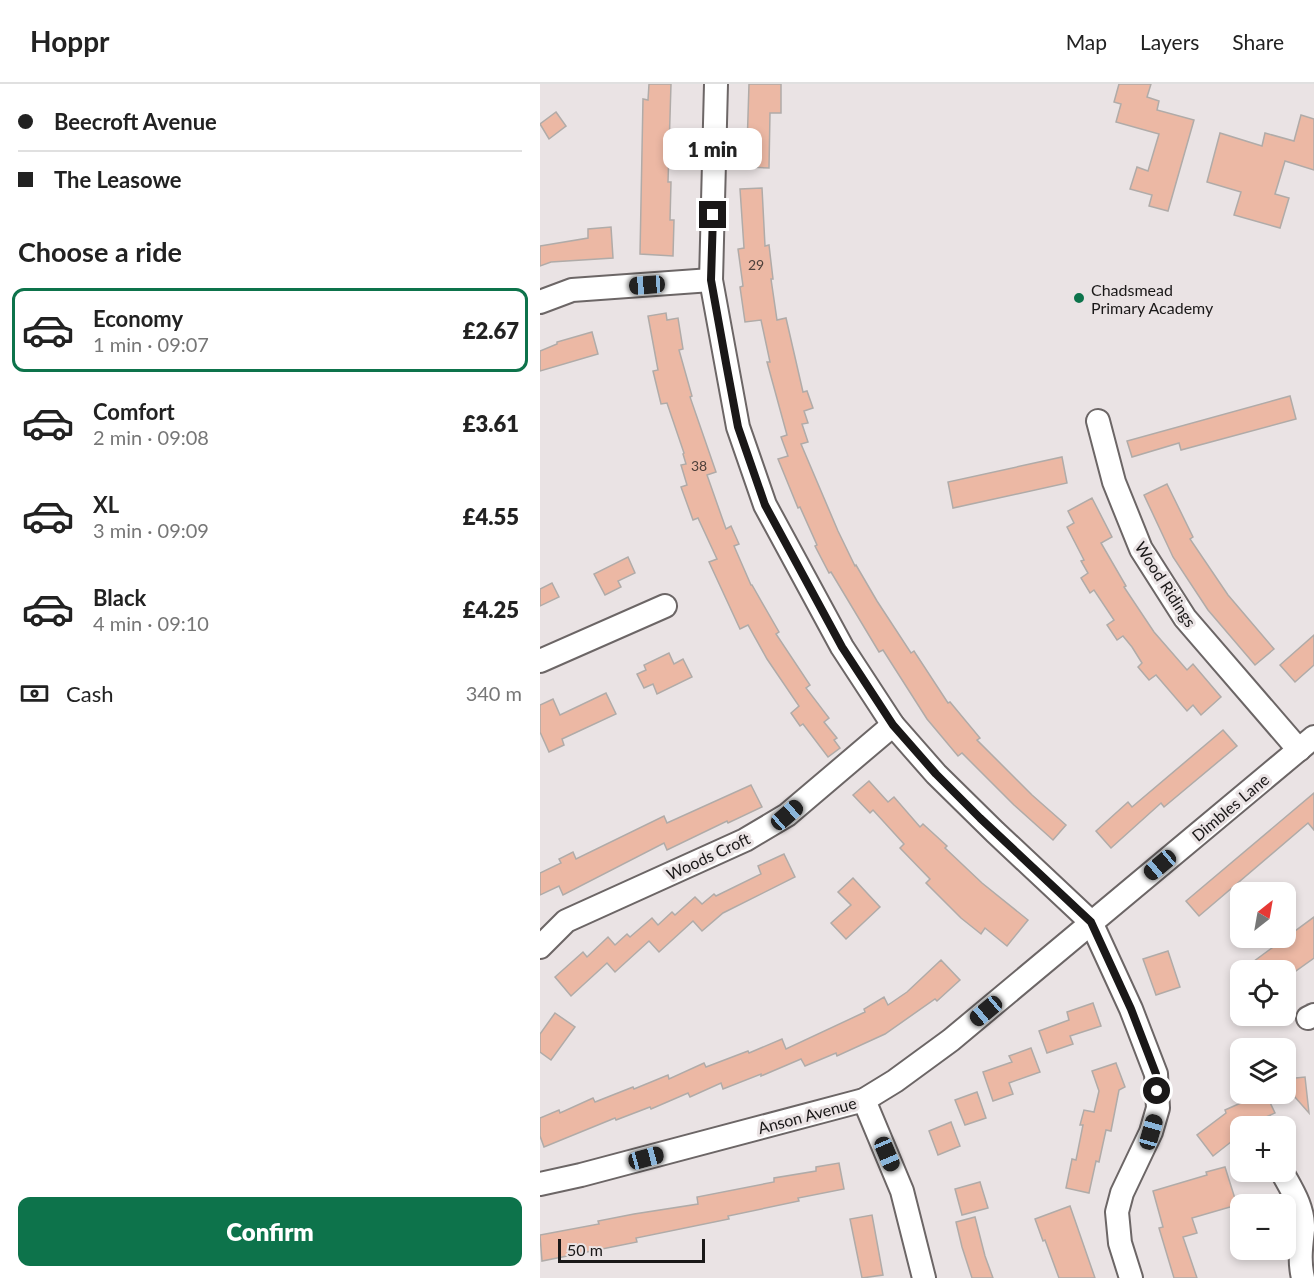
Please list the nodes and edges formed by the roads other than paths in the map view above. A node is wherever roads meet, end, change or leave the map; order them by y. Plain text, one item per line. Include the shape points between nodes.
1 (716, 84) edge
2 (711, 280) junction
3 (540, 302) edge
4 (1098, 421) dead end
5 (665, 606) dead end
6 (540, 661) edge
7 (893, 725) junction
8 (1307, 744) edge
9 (1091, 922) junction
10 (540, 947) edge
11 (864, 1100) junction
12 (1287, 1182) edge
13 (540, 1184) edge
14 (924, 1278) edge
15 (1131, 1278) edge
16 (1303, 1278) edge

1 - 2 street
2 - 3 street via 572,290
2 - 7 street via 738,427 765,505 842,647
4 - 8 street, Wood Ridings via 1114,482 1141,549 1185,618
5 - 6 street via 571,643
7 - 9 street via 986,824
7 - 10 street, Woods Croft via 787,815 745,840 566,921
8 - 9 street, Dimbles Lane
9 - 11 street, Anson Avenue via 951,1040
9 - 15 street via 1156,1074 1158,1108 1117,1212 1120,1243
11 - 13 street, Anson Avenue
11 - 14 street via 902,1191
12 - 16 street via 1301,1210

